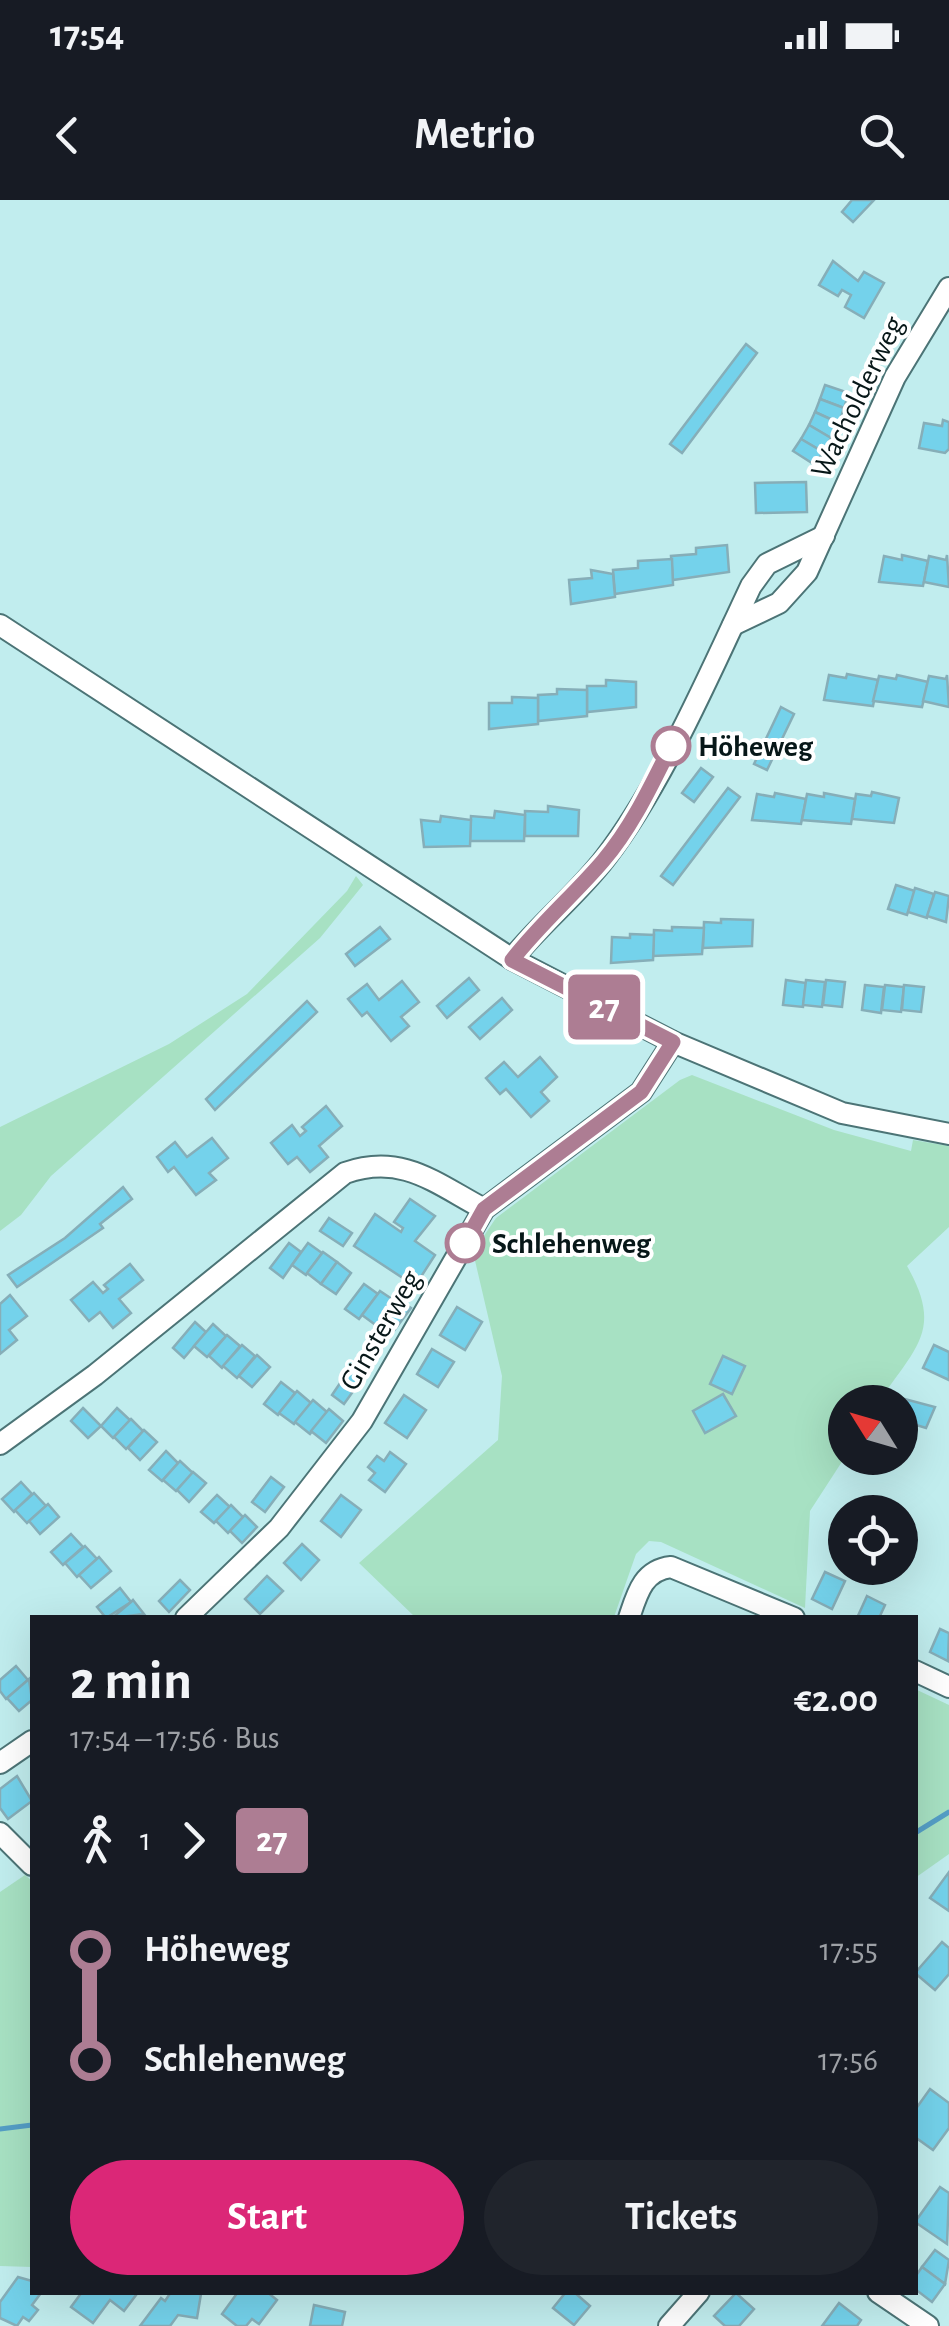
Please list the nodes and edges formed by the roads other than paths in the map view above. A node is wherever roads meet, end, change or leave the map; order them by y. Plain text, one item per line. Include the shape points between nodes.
1 (949, 288) edge
2 (824, 536) junction
3 (0, 625) edge
4 (733, 625) junction
5 (512, 960) junction
6 (673, 1042) junction
7 (949, 1134) edge
8 (484, 1209) junction
9 (0, 1444) edge
10 (189, 1615) edge
11 (630, 1615) edge
12 (787, 1615) edge
13 (918, 1672) edge
14 (949, 1687) edge
15 (30, 1742) edge
16 (0, 1763) edge
17 (0, 1833) edge
18 (30, 1863) edge
19 (696, 2295) edge
20 (882, 2295) edge
21 (669, 2326) edge
22 (928, 2326) edge

1 - 2 street, Wacholderweg via 895,376
2 - 4 street, Wacholderweg via 795,590 763,614
2 - 4 street via 767,564
3 - 5 street
4 - 5 street via 636,815
5 - 6 street
6 - 7 street via 842,1113
6 - 8 street, Ginsterweg via 641,1092
8 - 9 street via 397,1166 345,1173
8 - 10 street, Ginsterweg via 362,1421 279,1528
11 - 12 street via 638,1590 659,1568 684,1568
13 - 14 street
15 - 16 street
17 - 18 street
19 - 21 street
20 - 22 street

